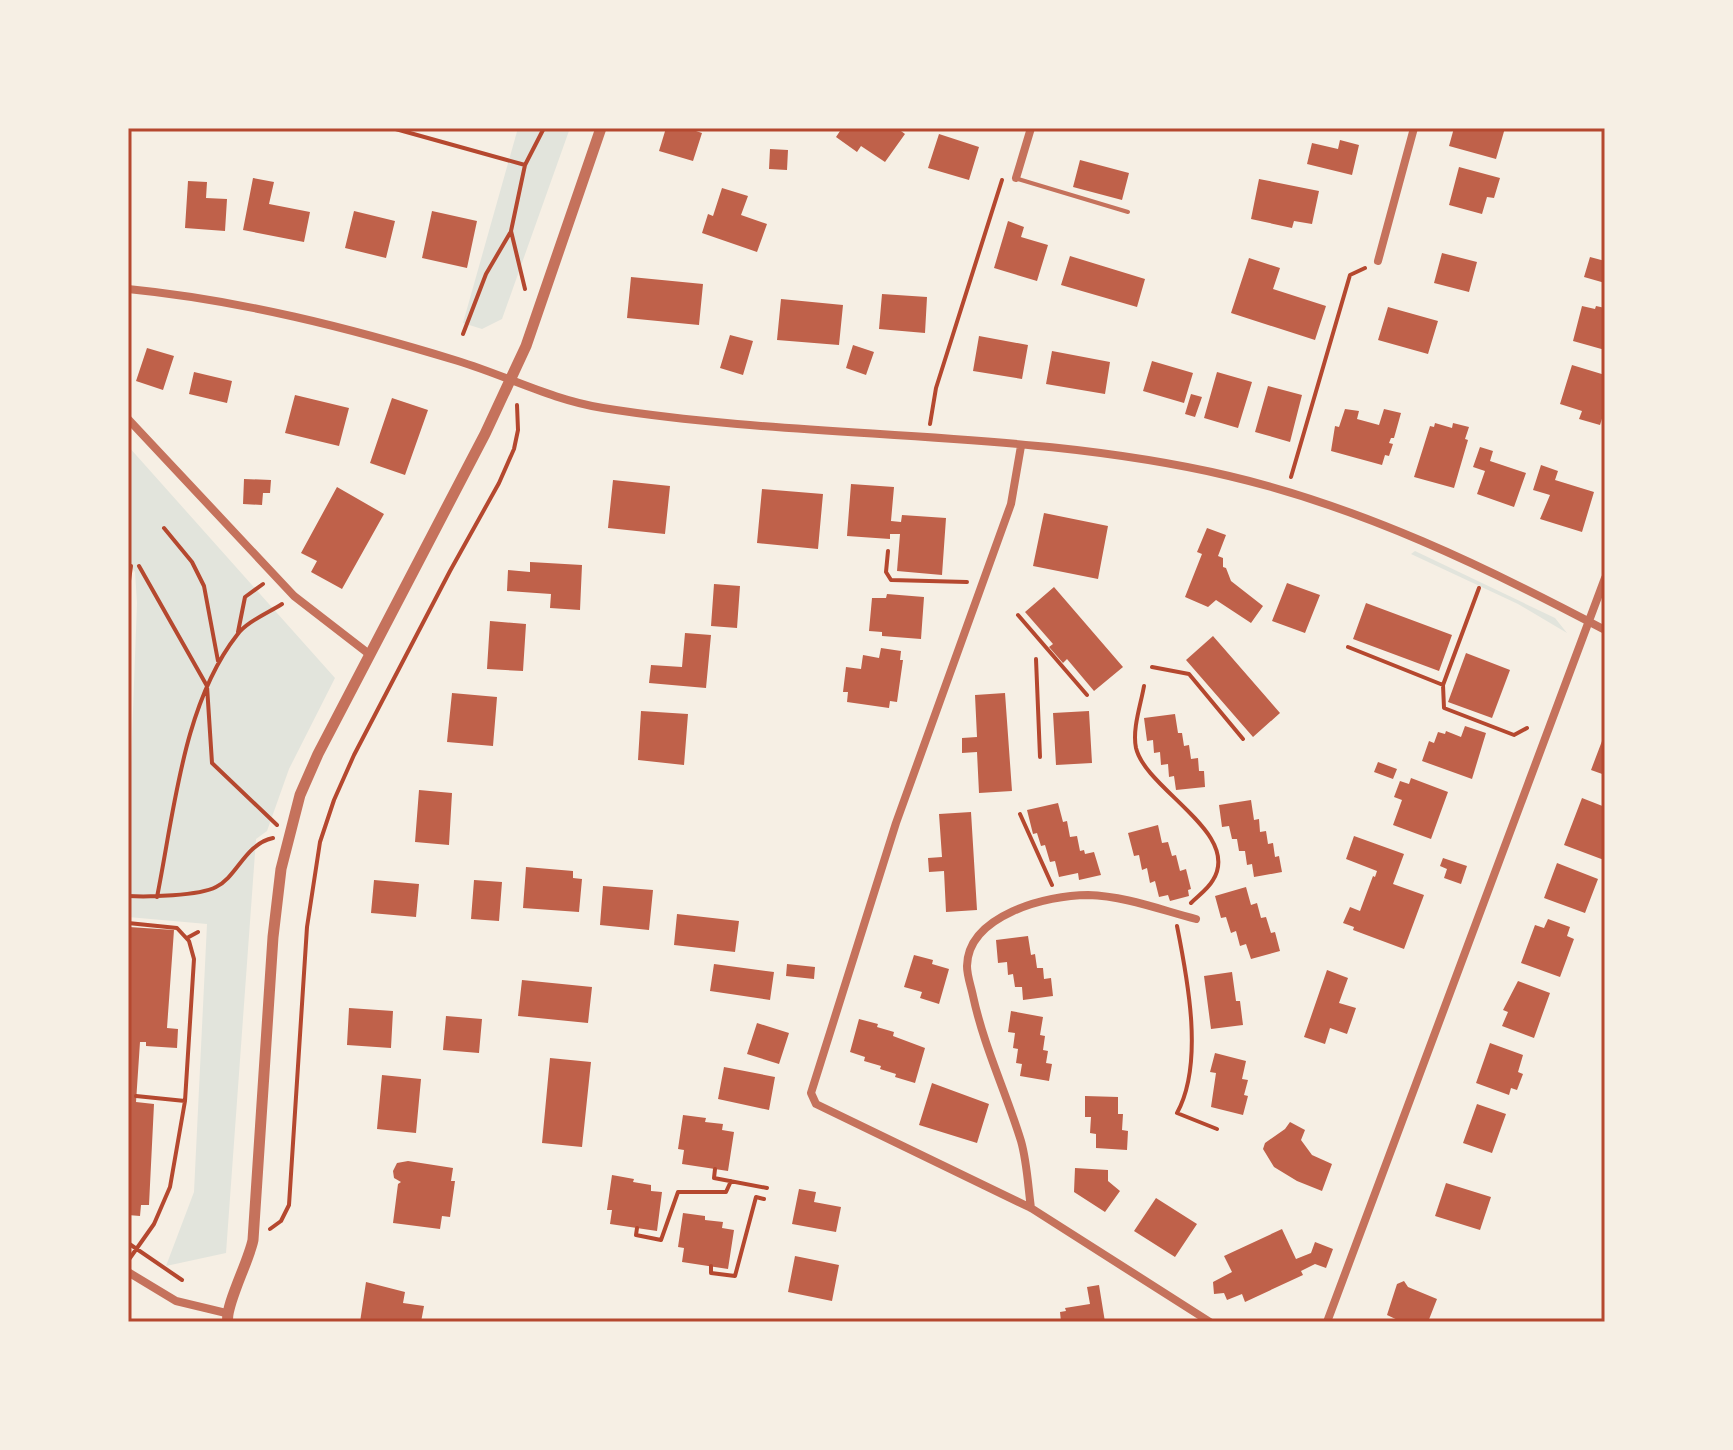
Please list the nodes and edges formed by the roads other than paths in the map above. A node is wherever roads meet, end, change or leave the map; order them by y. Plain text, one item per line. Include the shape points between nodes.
1 (601, 128) edge
2 (1031, 128) edge
3 (1414, 128) edge
4 (1016, 178) joint
5 (1128, 212) dead end
6 (1378, 261) road end
7 (128, 289) edge
8 (510, 380) junction
9 (128, 419) edge
10 (1021, 446) junction
11 (1605, 578) edge
12 (1590, 622) junction
13 (1605, 630) edge
14 (369, 654) junction
15 (1196, 919) dead end
16 (1031, 1208) junction
17 (128, 1272) edge
18 (227, 1318) edge
19 (1210, 1322) edge
20 (1327, 1322) edge

1 - 8 street
2 - 4 street
3 - 6 street
4 - 5 lane
7 - 8 street via 295,317
8 - 10 street via 601,408
8 - 14 street
9 - 14 street via 294,596
10 - 12 street via 1134,458 1286,491 1460,558
10 - 16 street via 1011,504 896,823 811,1093 816,1104
11 - 12 street
12 - 13 street
12 - 20 street
14 - 18 street via 318,754 287,835 274,924 253,1240
15 - 16 street via 1088,895 1020,909 975,938 967,968 989,1057 1022,1143
16 - 19 street
17 - 18 street via 176,1301

